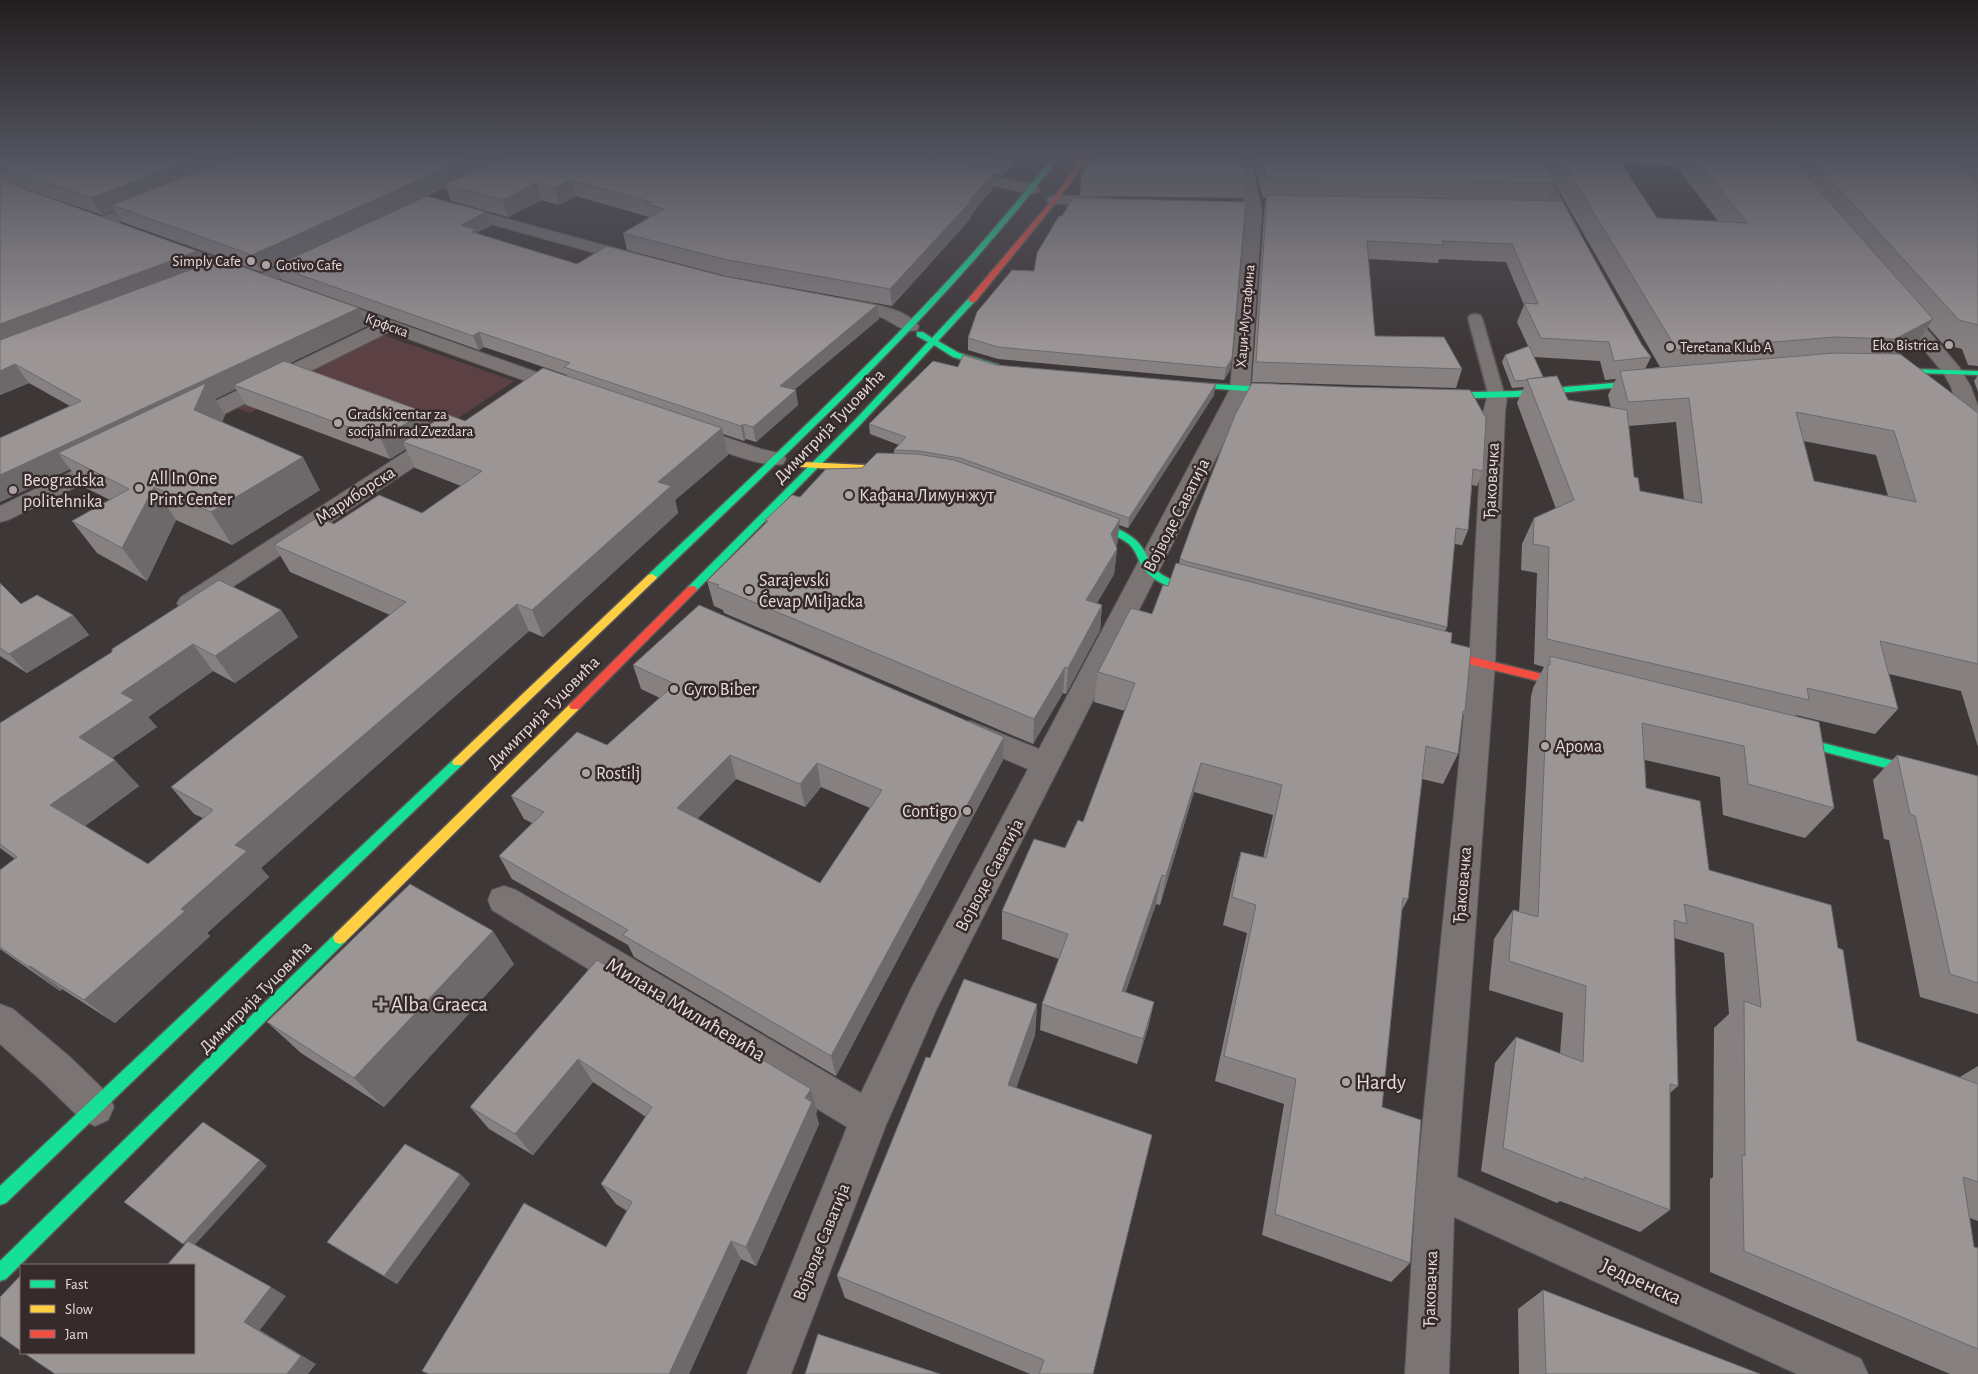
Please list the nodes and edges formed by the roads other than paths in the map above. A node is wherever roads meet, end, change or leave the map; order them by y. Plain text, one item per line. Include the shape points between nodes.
1 (91, 219) edge
2 (111, 219) edge
3 (506, 219) edge
4 (1006, 219) edge
5 (1039, 219) edge
6 (1258, 219) edge
7 (1564, 219) edge
8 (101, 223) junction
9 (128, 233) edge
10 (146, 239) edge
11 (1578, 245) edge
12 (330, 249) edge
13 (653, 265) edge
14 (229, 268) junction
15 (202, 279) edge
16 (262, 280) junction
17 (290, 290) edge
18 (1884, 291) edge
19 (308, 296) edge
20 (824, 301) edge
21 (1474, 318) dead end
22 (389, 325) junction
23 (910, 326) junction
24 (933, 344) junction
25 (1646, 366) edge
26 (1011, 369) edge
27 (1875, 370) edge
28 (1953, 372) junction
29 (1978, 373) edge
30 (534, 378) junction
31 (1661, 381) joint
32 (1169, 383) edge
33 (1240, 389) junction
34 (1298, 392) edge
35 (509, 394) edge
36 (582, 395) edge
37 (1420, 396) edge
38 (1497, 397) junction
39 (672, 426) edge
40 (459, 427) edge
41 (169, 432) edge
42 (1978, 436) edge
43 (125, 454) edge
44 (785, 461) junction
45 (814, 467) junction
46 (900, 469) edge
47 (0, 514) edge
48 (1072, 517) edge
49 (1148, 569) junction
50 (1212, 594) edge
51 (675, 604) junction
52 (175, 613) edge
53 (702, 616) edge
54 (1419, 648) edge
55 (1482, 664) junction
56 (1586, 689) edge
57 (947, 722) edge
58 (1775, 735) edge
59 (1047, 765) junction
60 (1978, 787) edge
61 (504, 900) dead end
62 (0, 1021) edge
63 (95, 1107) junction
64 (869, 1119) junction
65 (1436, 1188) junction
66 (0, 1197) edge
67 (0, 1273) edge
68 (769, 1374) edge
69 (1427, 1374) edge
70 (1846, 1374) edge

1 - 8 street
2 - 8 street
3 - 13 street
4 - 23 main road, Димитрија Туцовића
5 - 24 main road, Димитрија Туцовића
6 - 33 street, Хаџи-Мустафина
7 - 11 street
8 - 9 street
10 - 14 street
12 - 16 street
14 - 15 street
14 - 16 street
16 - 17 street
18 - 28 street
19 - 22 street, Крфска
20 - 23 street via 888,313
21 - 38 lane
22 - 30 street, Крфска
22 - 41 street
23 - 24 main road
23 - 44 main road, Димитрија Туцовића
24 - 26 main road via 983,364
24 - 45 main road, Димитрија Туцовића
25 - 31 street
27 - 28 main road
28 - 29 main road
28 - 42 street
30 - 35 street
30 - 36 street, Крфска
31 - 38 main road
32 - 33 main road
33 - 34 main road
33 - 49 street, Војводе Саватија
37 - 38 main road
38 - 55 street, Ђаковачка
39 - 44 street
40 - 52 street, Мариборска
43 - 47 street
44 - 45 main road
44 - 63 main road, Димитрија Туцовића
45 - 46 main road
45 - 51 main road, Димитрија Туцовића
48 - 49 main road via 1111,531 1134,544
49 - 50 main road via 1174,584
49 - 59 street, Војводе Саватија
51 - 53 street
51 - 67 main road, Димитрија Туцовића
54 - 55 main road
55 - 56 main road
55 - 65 street, Ђаковачка
57 - 59 street
58 - 60 main road
59 - 64 street, Војводе Саватија via 924,998
61 - 64 street, Милана Милићевића
62 - 63 street
63 - 66 main road, Димитрија Туцовића
64 - 68 street, Војводе Саватија
65 - 69 street, Ђаковачка
65 - 70 street, Једренска

